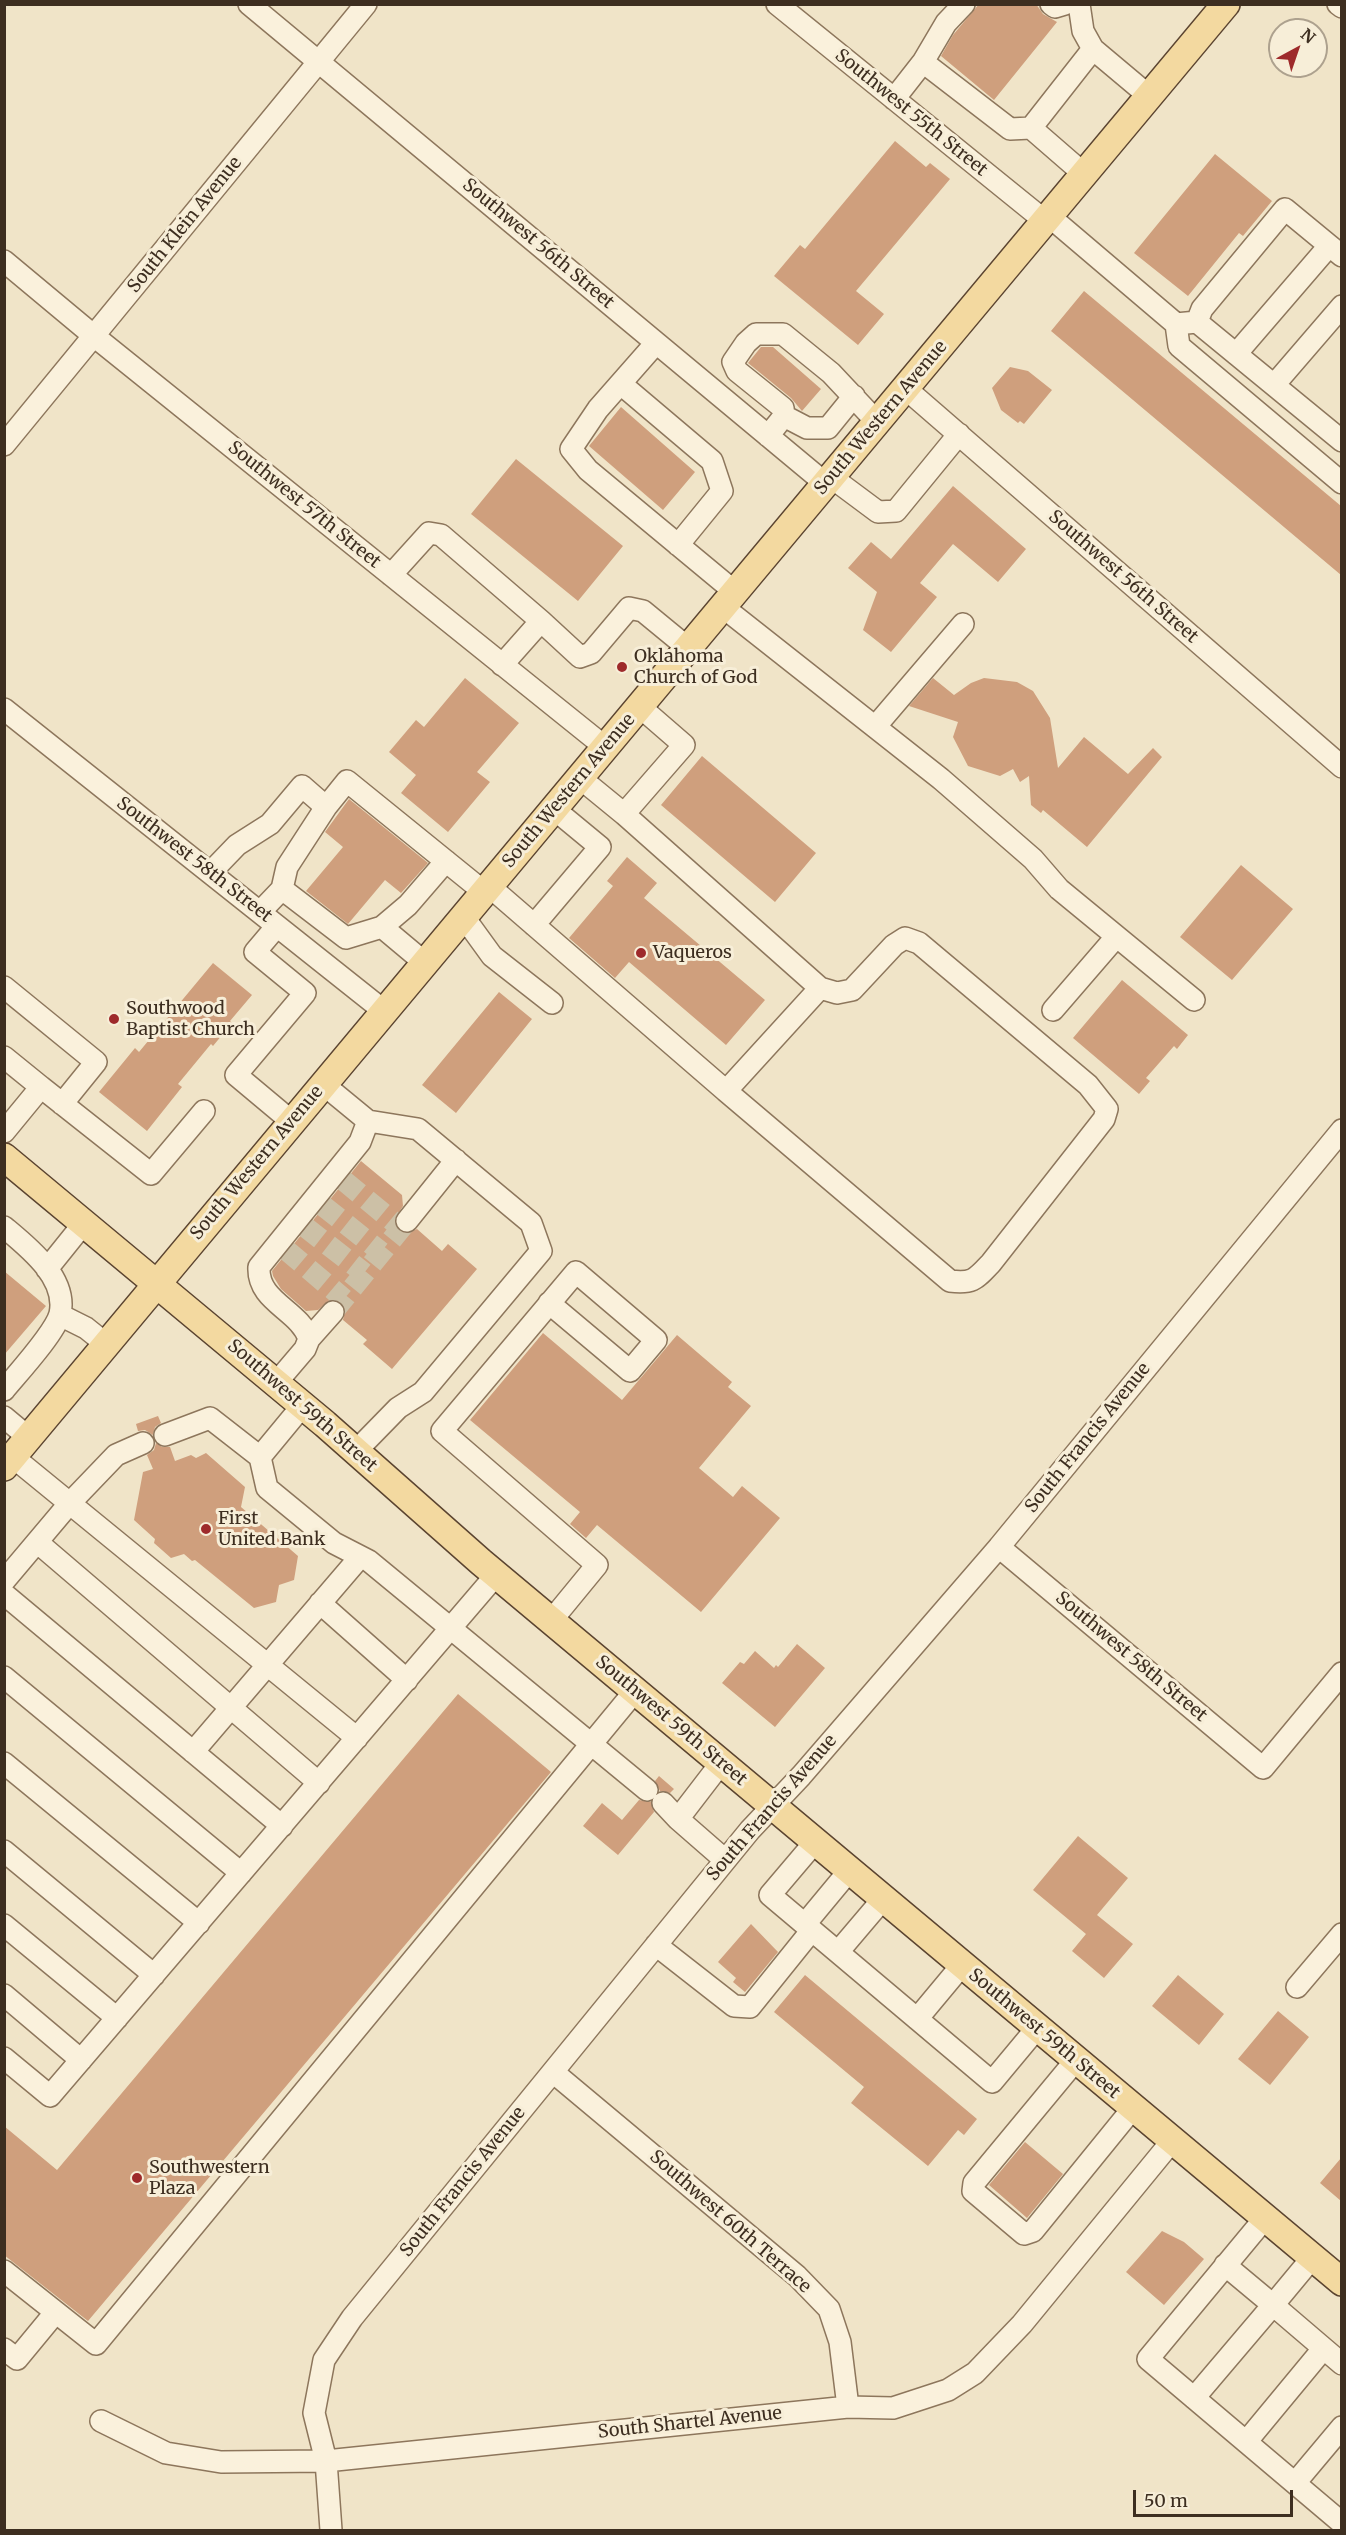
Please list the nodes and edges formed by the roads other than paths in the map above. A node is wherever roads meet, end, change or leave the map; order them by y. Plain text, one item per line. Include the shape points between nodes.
1 (249, 4) edge
2 (366, 4) edge
3 (777, 4) edge
4 (964, 4) edge
5 (1051, 4) edge
6 (1065, 4) edge
7 (1079, 4) edge
8 (1226, 4) edge
9 (1093, 49) junction
10 (319, 61) junction
11 (923, 62) junction
12 (1149, 96) junction
13 (894, 99) junction
14 (1030, 128) junction
15 (1084, 174) junction
16 (1047, 218) junction
17 (1335, 251) edge
18 (4, 261) edge
19 (1341, 306) edge
20 (1197, 322) junction
21 (1176, 324) junction
22 (94, 336) junction
23 (656, 343) junction
24 (1236, 354) junction
25 (744, 376) junction
26 (621, 384) junction
27 (1274, 385) junction
28 (905, 388) junction
29 (854, 396) junction
30 (724, 399) junction
31 (784, 416) junction
32 (877, 422) junction
33 (959, 434) junction
34 (768, 436) junction
35 (1341, 441) edge
36 (4, 445) edge
37 (829, 480) junction
38 (1341, 483) edge
39 (678, 545) junction
40 (391, 575) junction
41 (729, 599) junction
42 (541, 621) junction
43 (963, 624) dead end
44 (688, 648) junction
45 (502, 664) junction
46 (639, 706) junction
47 (4, 708) edge
48 (875, 727) junction
49 (605, 747) junction
50 (1341, 767) edge
51 (580, 778) junction
52 (326, 807) junction
53 (554, 809) junction
54 (624, 814) junction
55 (446, 861) junction
56 (211, 872) junction
57 (282, 889) junction
58 (487, 889) junction
59 (260, 912) junction
60 (463, 916) junction
61 (534, 925) junction
62 (278, 926) junction
63 (382, 927) junction
64 (1116, 937) junction
65 (424, 963) junction
66 (4, 987) edge
67 (820, 988) junction
68 (1194, 1000) dead end
69 (552, 1004) dead end
70 (1053, 1010) dead end
71 (384, 1011) junction
72 (4, 1057) edge
73 (323, 1084) junction
74 (41, 1087) junction
75 (726, 1091) junction
76 (62, 1104) junction
77 (204, 1111) dead end
78 (291, 1121) junction
79 (368, 1121) junction
80 (1341, 1130) edge
81 (4, 1132) edge
82 (4, 1156) edge
83 (456, 1160) junction
84 (407, 1221) tunnel mouth
85 (84, 1223) junction
86 (4, 1227) edge
87 (47, 1269) junction
88 (157, 1283) junction
89 (549, 1303) junction
90 (333, 1312) tunnel mouth
91 (60, 1315) junction
92 (309, 1339) junction
93 (106, 1344) junction
94 (276, 1383) junction
95 (4, 1390) edge
96 (303, 1405) junction
97 (4, 1418) edge
98 (165, 1435) dead end
99 (143, 1443) dead end
100 (356, 1451) junction
101 (15, 1453) edge
102 (260, 1457) junction
103 (69, 1504) junction
104 (37, 1542) junction
105 (999, 1547) junction
106 (360, 1557) junction
107 (496, 1575) junction
108 (5, 1592) edge
109 (320, 1603) junction
110 (551, 1621) junction
111 (452, 1628) junction
112 (269, 1664) junction
113 (1341, 1673) edge
114 (4, 1677) edge
115 (407, 1680) junction
116 (635, 1691) junction
117 (232, 1707) junction
118 (357, 1738) junction
119 (591, 1743) junction
120 (193, 1752) junction
121 (4, 1763) edge
122 (721, 1763) junction
123 (319, 1783) junction
124 (772, 1806) junction
125 (678, 1819) junction
126 (282, 1826) junction
127 (815, 1842) junction
128 (4, 1851) edge
129 (725, 1860) junction
130 (849, 1870) junction
131 (241, 1873) junction
132 (883, 1899) junction
133 (198, 1923) junction
134 (4, 1924) edge
135 (808, 1927) junction
136 (1341, 1934) edge
137 (656, 1944) junction
138 (838, 1952) junction
139 (962, 1965) junction
140 (154, 1975) junction
141 (1297, 1987) dead end
142 (4, 1995) edge
143 (117, 2018) junction
144 (917, 2019) junction
145 (1037, 2028) junction
146 (4, 2058) edge
147 (81, 2060) junction
148 (1076, 2060) junction
149 (553, 2072) junction
150 (1133, 2108) junction
151 (1172, 2141) junction
152 (1265, 2218) junction
153 (1312, 2258) junction
154 (1225, 2265) junction
155 (4, 2271) edge
156 (1341, 2282) edge
157 (1273, 2305) junction
158 (55, 2313) junction
159 (4, 2349) edge
160 (1323, 2349) junction
161 (1341, 2364) edge
162 (1194, 2398) junction
163 (848, 2407) junction
164 (101, 2421) dead end
165 (1341, 2427) edge
166 (1246, 2442) junction
167 (326, 2461) junction
168 (1295, 2483) junction
169 (1341, 2523) edge
170 (331, 2530) edge

1 - 10 street, Southwest 56th Street
2 - 10 street, South Klein Avenue
3 - 13 street, Southwest 55th Street
4 - 11 street via 946,22
5 - 6 street
7 - 9 street via 1083,31
8 - 12 main road, South Western Avenue
9 - 12 street
9 - 14 street
10 - 22 street, South Klein Avenue
10 - 23 street, Southwest 56th Street
11 - 13 street
11 - 14 street via 1010,129
12 - 15 main road, South Western Avenue
13 - 16 street, Southwest 55th Street
14 - 15 street
15 - 16 main road, South Western Avenue
16 - 21 street, Southwest 55th Street
16 - 28 main road, South Western Avenue
17 - 20 street via 1285,209 1202,309
17 - 24 street
18 - 22 street, Southwest 57th Street
19 - 27 street
20 - 21 street
20 - 24 street
21 - 38 street via 1179,346
22 - 36 street, South Klein Avenue
22 - 40 street, Southwest 57th Street
23 - 26 street
23 - 30 street, Southwest 56th Street
24 - 27 street
25 - 29 street via 734,362 746,343 756,334 783,334
25 - 30 street
25 - 31 street via 783,408
26 - 39 street via 712,461 722,491
26 - 39 street via 571,449 588,470
27 - 35 street
28 - 32 main road, South Western Avenue
28 - 33 street, Southwest 56th Street
29 - 31 street via 828,428 807,428
29 - 32 street
30 - 34 street, Southwest 56th Street
31 - 34 street
32 - 37 main road, South Western Avenue
33 - 37 street, Southwest 56th Street via 896,511 878,513
33 - 50 street, Southwest 56th Street
34 - 37 street, Southwest 56th Street
37 - 41 main road, South Western Avenue
39 - 41 street
40 - 42 street via 429,533 441,535
40 - 45 street, Southwest 57th Street
41 - 44 main road, South Western Avenue
41 - 48 street
42 - 44 street via 580,657 591,653 629,608 644,611
42 - 45 street
43 - 48 street
44 - 46 main road, South Western Avenue
45 - 49 street, Southwest 57th Street
46 - 49 main road, South Western Avenue
46 - 54 street via 684,745
47 - 56 street, Southwest 58th Street
48 - 64 street via 1016,844 1059,889
49 - 51 main road, South Western Avenue
51 - 53 main road, South Western Avenue
51 - 54 street
52 - 55 street via 347,781
52 - 56 street via 302,786 270,824 237,845
52 - 57 street via 287,867
53 - 58 main road, South Western Avenue
53 - 61 street via 600,847
54 - 67 street
55 - 58 street
55 - 63 street via 408,905
56 - 59 street, Southwest 58th Street
57 - 59 street
57 - 63 street via 346,938
58 - 60 main road, South Western Avenue
58 - 61 street
59 - 62 street, Southwest 58th Street
60 - 65 main road, South Western Avenue
60 - 69 street via 492,956
61 - 75 street
62 - 71 street, Southwest 58th Street
62 - 78 street via 255,952 305,993 236,1075
63 - 65 street
64 - 68 street
64 - 70 street
65 - 71 main road, South Western Avenue
66 - 76 street via 96,1062
67 - 75 street
67 - 75 street via 837,993 852,990 894,945 905,938 919,943 1088,1085 1107,1109 1104,1119 991,1263 976,1280 964,1283 950,1281
71 - 73 main road, South Western Avenue
72 - 74 street
73 - 78 main road, South Western Avenue
73 - 79 street
74 - 76 street
74 - 81 street
76 - 77 street via 151,1174
78 - 88 main road, South Western Avenue
79 - 83 street via 418,1129
79 - 92 street via 339,1177 259,1266 258,1277 263,1287 306,1328
80 - 105 street, South Francis Avenue
82 - 85 main road, Southwest 59th Street
83 - 84 street
83 - 100 street via 531,1222 541,1251 423,1392 398,1408
85 - 87 street
85 - 88 main road, Southwest 59th Street
86 - 87 street
87 - 91 street via 58,1293
88 - 93 main road, South Western Avenue
88 - 94 main road, Southwest 59th Street
89 - 89 street via 576,1272 656,1340 630,1371
89 - 110 street via 442,1431 597,1565
90 - 92 street
91 - 93 street
91 - 95 street
92 - 94 street
93 - 101 main road, South Western Avenue
94 - 96 main road, Southwest 59th Street
96 - 100 main road, Southwest 59th Street
96 - 102 street
97 - 101 street
98 - 102 street via 210,1418
99 - 103 street via 116,1455
100 - 107 main road, Southwest 59th Street
101 - 103 street
102 - 106 street via 267,1488 334,1543
103 - 104 street
103 - 112 street
104 - 108 street
104 - 117 street
105 - 113 street, Southwest 58th Street via 1263,1768
105 - 124 street, South Francis Avenue
106 - 109 street
106 - 111 street
107 - 110 main road, Southwest 59th Street
107 - 111 street
108 - 120 street
109 - 112 street
109 - 115 street
110 - 116 main road, Southwest 59th Street
111 - 115 street
111 - 119 street
112 - 117 street
112 - 118 street
114 - 131 street
115 - 118 street
116 - 119 street
116 - 122 main road, Southwest 59th Street
117 - 120 street
117 - 123 street
118 - 123 street
119 - 125 street
119 - 158 street via 96,2344
120 - 126 street
121 - 133 street
122 - 124 main road, Southwest 59th Street
122 - 125 street
123 - 126 street
124 - 127 main road, Southwest 59th Street
124 - 129 street, South Francis Avenue
125 - 129 street
126 - 131 street
127 - 130 main road, Southwest 59th Street
127 - 135 street via 770,1895
128 - 140 street
129 - 137 street, South Francis Avenue
130 - 132 main road, Southwest 59th Street
130 - 135 street
131 - 133 street
132 - 138 street
132 - 139 main road, Southwest 59th Street
133 - 140 street
134 - 143 street
135 - 137 street via 750,2007 734,2006
135 - 138 street
136 - 141 street
137 - 149 street, South Francis Avenue
138 - 144 street
139 - 144 street
139 - 145 main road, Southwest 59th Street
140 - 143 street
142 - 147 street
143 - 147 street
144 - 145 street via 992,2082
145 - 148 main road, Southwest 59th Street
146 - 147 street via 50,2096
148 - 150 main road, Southwest 59th Street
148 - 150 street via 974,2183 972,2191 1024,2234 1033,2231
149 - 163 street, Southwest 60th Terrace via 797,2276 828,2309 840,2342
149 - 167 street, South Francis Avenue via 352,2318 324,2360 314,2414
150 - 151 main road, Southwest 59th Street
151 - 152 main road, Southwest 59th Street
151 - 163 street, South Shartel Avenue via 1022,2325 975,2373 948,2390 893,2409
152 - 153 main road, Southwest 59th Street
152 - 154 street
153 - 156 main road, Southwest 59th Street
153 - 157 street
154 - 157 street
154 - 162 street via 1148,2359
155 - 158 street
157 - 160 street
157 - 162 street
158 - 159 street via 17,2359
160 - 161 street
160 - 166 street
162 - 166 street
163 - 167 street, South Shartel Avenue
164 - 167 street, South Shartel Avenue via 177,2455 221,2462
165 - 168 street
166 - 168 street
167 - 170 street, South Francis Avenue
168 - 169 street

